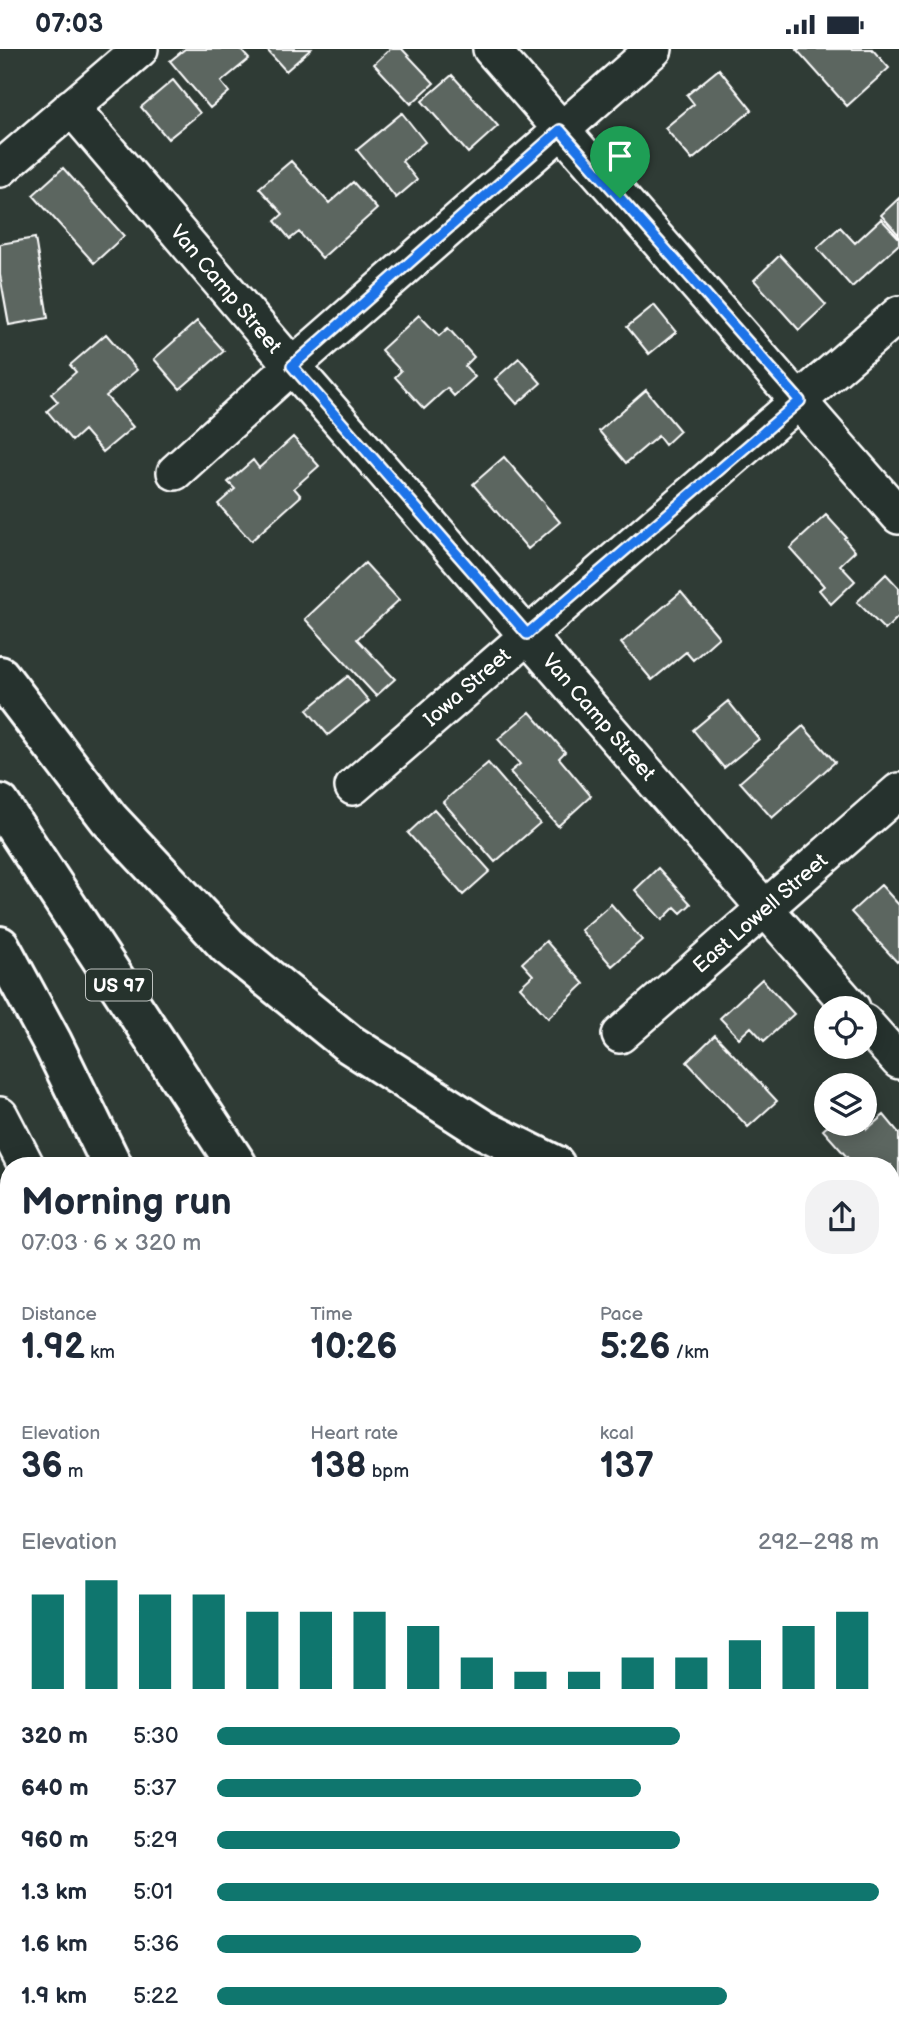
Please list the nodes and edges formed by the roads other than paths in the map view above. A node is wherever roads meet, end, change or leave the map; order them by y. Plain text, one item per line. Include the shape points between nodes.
1 (139, 49) edge
2 (491, 49) edge
3 (654, 49) edge
4 (71, 107) junction
5 (560, 130) junction
6 (0, 169) edge
7 (899, 314) edge
8 (292, 366) junction
9 (800, 401) junction
10 (175, 472) dead end
11 (899, 516) edge
12 (527, 634) junction
13 (0, 676) edge
14 (353, 787) dead end
15 (899, 791) edge
16 (0, 804) edge
17 (766, 909) junction
18 (0, 946) edge
19 (842, 996) edge
20 (620, 1035) dead end
21 (877, 1036) edge
22 (899, 1061) edge
23 (0, 1115) edge
24 (22, 1157) edge
25 (108, 1157) edge
26 (232, 1157) edge
27 (539, 1157) edge

1 - 4 street
2 - 5 street
3 - 5 street
4 - 6 street
4 - 8 street, Van Camp Street
5 - 8 street
5 - 9 street
7 - 9 street, Iowa Street
8 - 10 street
8 - 12 street, Van Camp Street
9 - 11 street
9 - 12 street, Iowa Street
12 - 14 street, Iowa Street
12 - 17 street, Van Camp Street
13 - 27 main road via 109,819 228,946 348,1043 484,1130
15 - 17 street, East Lowell Street
16 - 26 main road, US 97
17 - 19 street, Van Camp Street
17 - 20 street, East Lowell Street
18 - 25 main road
21 - 22 street
23 - 24 street

